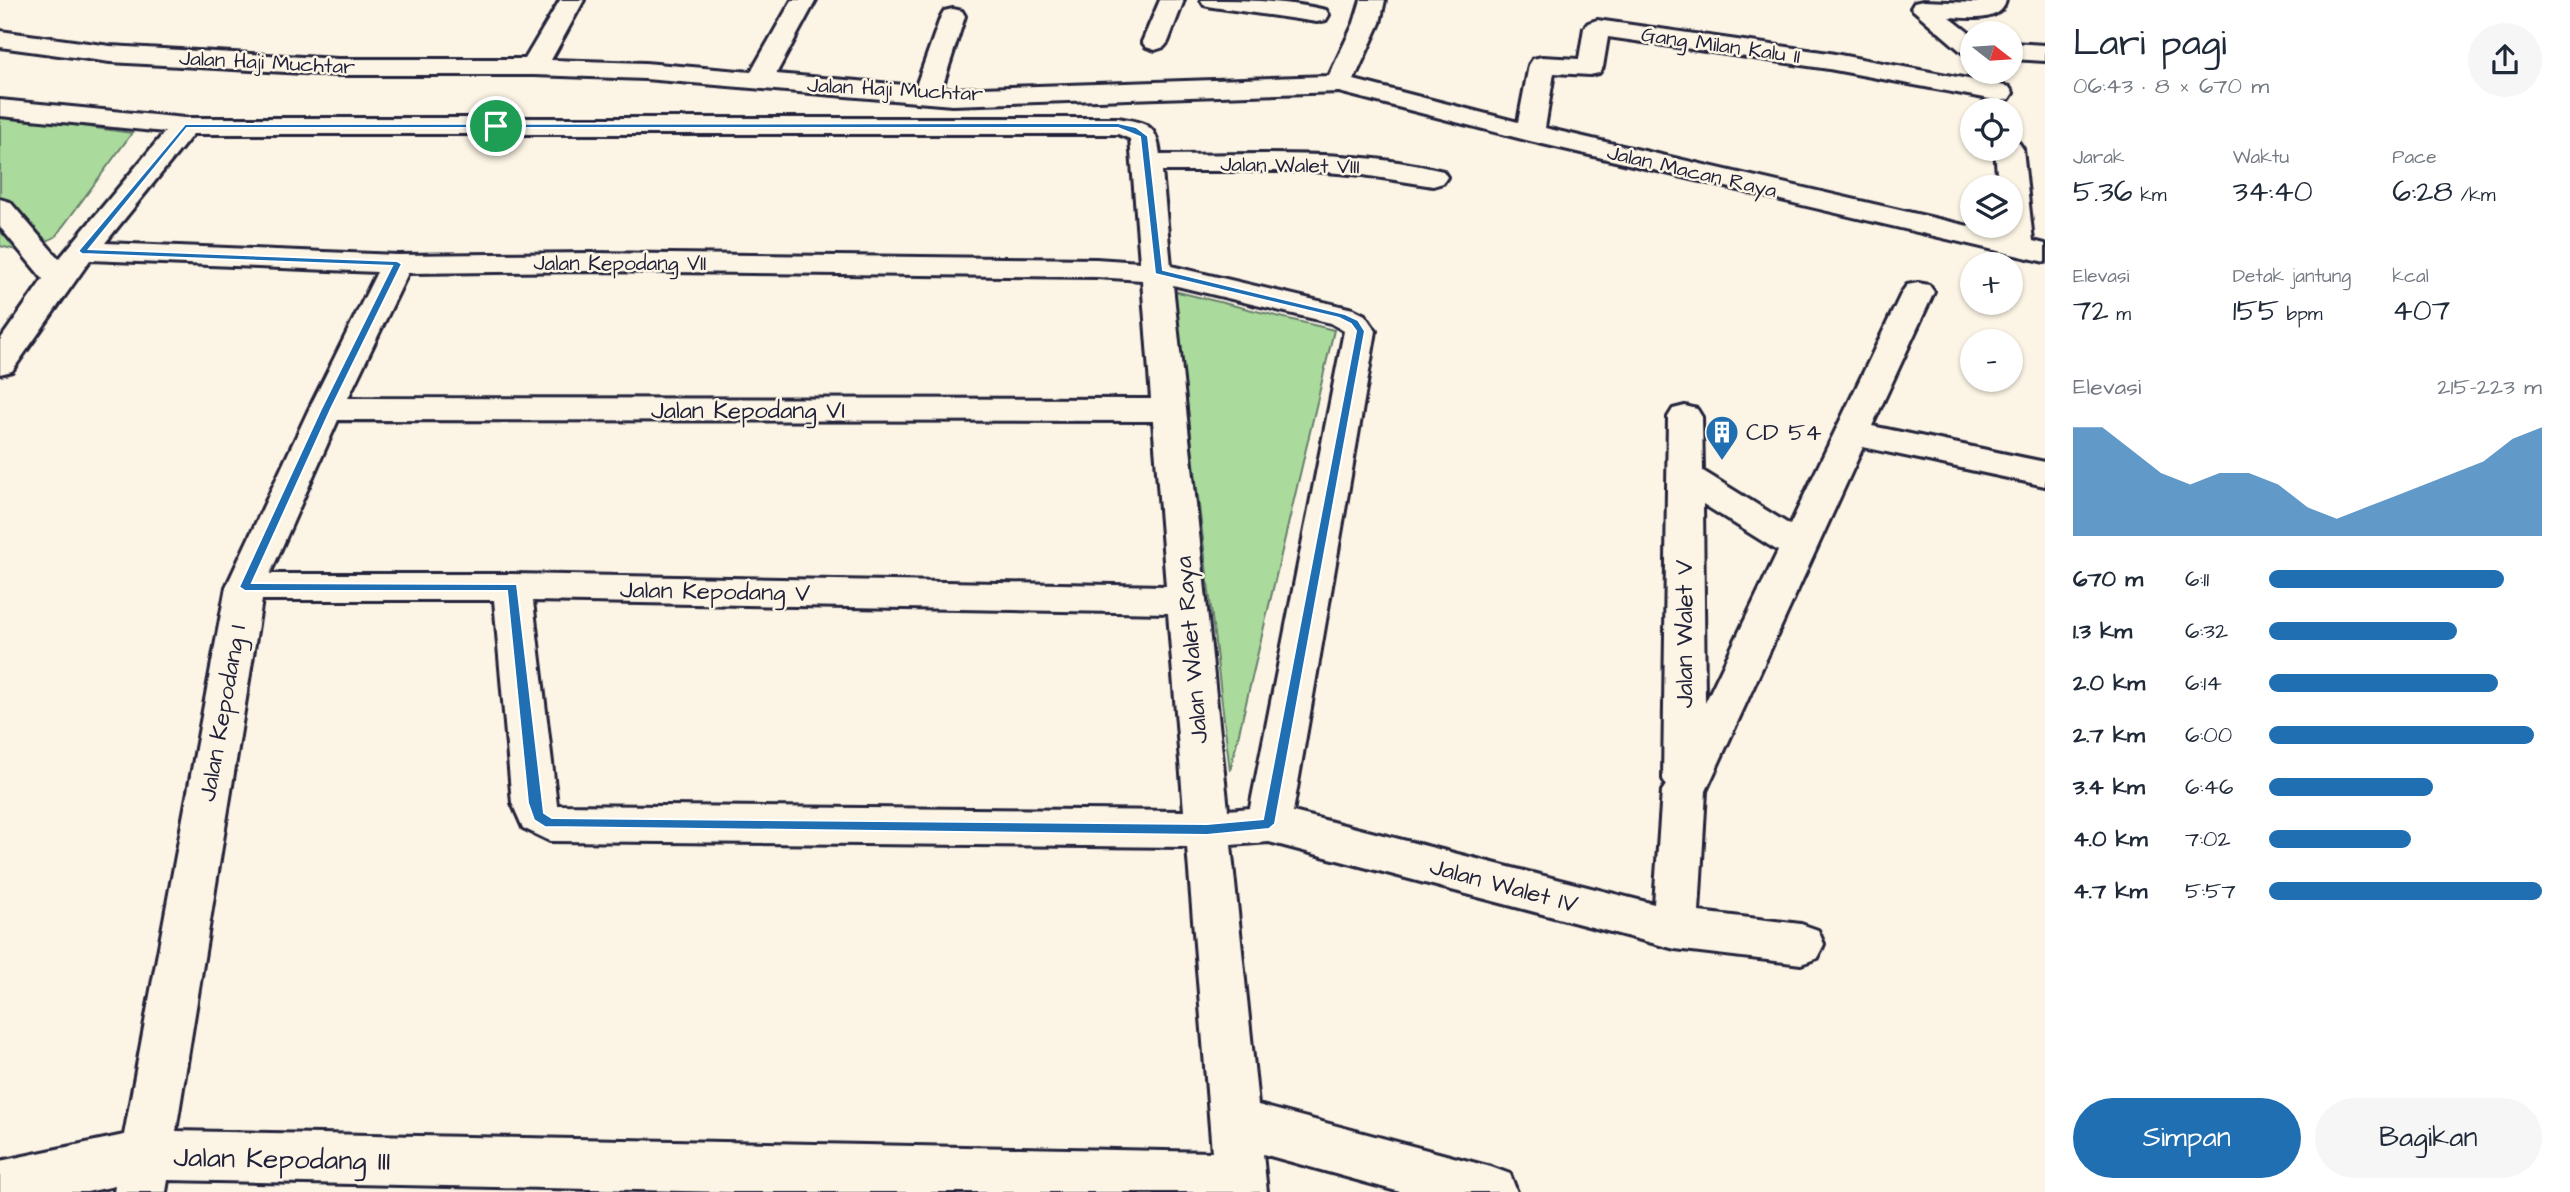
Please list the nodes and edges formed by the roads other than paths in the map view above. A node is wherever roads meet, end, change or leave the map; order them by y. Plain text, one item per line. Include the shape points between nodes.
1 (572, 0) edge
2 (804, 0) edge
3 (1172, 0) edge
4 (1213, 0) edge
5 (1373, 0) edge
6 (1994, 0) edge
7 (1317, 15) dead end
8 (953, 16) dead end
9 (1960, 38) edge
10 (0, 39) edge
11 (1155, 42) dead end
12 (2023, 52) edge
13 (2045, 53) edge
14 (534, 67) junction
15 (759, 80) junction
16 (1339, 84) junction
17 (1998, 92) edge
18 (927, 94) junction
19 (0, 108) edge
20 (185, 126) junction
21 (1530, 133) junction
22 (2012, 161) edge
23 (1147, 163) junction
24 (1433, 177) dead end
25 (0, 208) edge
26 (2032, 250) edge
27 (82, 251) junction
28 (397, 264) junction
29 (1158, 272) junction
30 (59, 279) junction
31 (1918, 292) dead end
32 (0, 364) edge
33 (326, 409) junction
34 (1170, 410) junction
35 (1685, 417) dead end
36 (1851, 433) junction
37 (2045, 474) edge
38 (1684, 477) junction
39 (1797, 546) junction
40 (245, 587) junction
41 (513, 587) junction
42 (1186, 600) junction
43 (1684, 791) junction
44 (1269, 824) junction
45 (1207, 829) junction
46 (1675, 929) junction
47 (1801, 944) dead end
48 (1234, 1122) junction
49 (142, 1173) edge
50 (1240, 1185) edge
51 (0, 1186) edge
52 (1491, 1192) edge

1 - 14 street
2 - 15 street
3 - 11 street
4 - 7 street
5 - 16 street
6 - 9 street via 1980,11 1923,8
8 - 18 street
10 - 14 street, Jalan Haji Muchtar via 110,54 324,66
12 - 13 street
14 - 15 street, Jalan Haji Muchtar
15 - 18 street, Jalan Haji Muchtar
16 - 18 street, Jalan Haji Muchtar via 952,97
16 - 21 street, Jalan Macan Raya
17 - 21 street, Gang Milan Kalu II via 1829,61 1597,28 1590,67 1542,65
19 - 20 street
20 - 23 street, Jalan Walet Raya via 1118,126 1144,136
20 - 27 street
21 - 26 street, Jalan Macan Raya
22 - 26 street
23 - 24 street, Jalan Walet VIII via 1313,163
23 - 29 street, Jalan Walet Raya
25 - 30 street
27 - 28 street, Jalan Kepodang VII
27 - 30 street
28 - 29 street, Jalan Kepodang VII via 591,262
28 - 33 street, Jalan Kepodang I
29 - 34 street, Jalan Walet Raya
29 - 44 street, Jalan Kepodang VII via 1342,316 1360,331
30 - 32 street
31 - 36 street, Jalan Walet V
33 - 34 street, Jalan Kepodang VI
33 - 40 street, Jalan Kepodang I
34 - 42 street, Jalan Walet Raya
35 - 38 street, Jalan Walet V
36 - 37 street
36 - 39 street, Jalan Walet V
38 - 39 street
38 - 43 street, Jalan Walet V
39 - 43 street, Jalan Walet V
40 - 41 street, Jalan Kepodang V
40 - 49 street, Jalan Kepodang I
41 - 42 street, Jalan Kepodang V
41 - 45 street, Jalan Walet IV via 534,803 538,816 550,823
42 - 45 street, Jalan Walet Raya
43 - 46 street, Jalan Walet V
44 - 45 street, Jalan Walet IV
44 - 46 street, Jalan Walet IV
45 - 48 street, Jalan Walet Raya
46 - 47 street, Jalan Walet IV
48 - 50 street, Jalan Walet Raya
48 - 52 street
49 - 50 street, Jalan Kepodang III
49 - 51 street, Jalan Kepodang III

